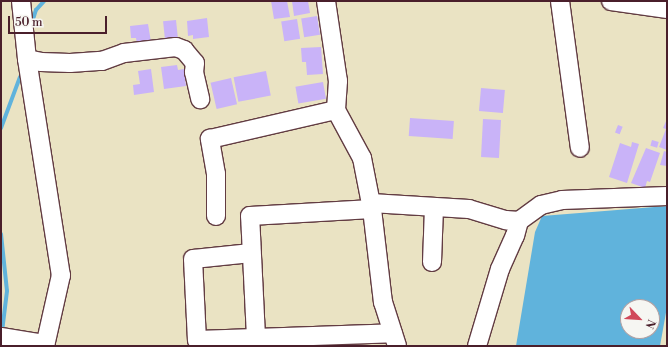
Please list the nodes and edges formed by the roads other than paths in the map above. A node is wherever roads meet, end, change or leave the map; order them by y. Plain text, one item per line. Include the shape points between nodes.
1 (21, 1) edge
2 (326, 1) edge
3 (560, 1) edge
4 (611, 1) edge
5 (667, 9) edge
6 (27, 58) junction
7 (200, 99) dead end
8 (336, 110) junction
9 (580, 148) dead end
10 (667, 196) edge
11 (372, 206) junction
12 (434, 207) junction
13 (216, 216) dead end
14 (519, 221) junction
15 (251, 253) junction
16 (432, 262) dead end
17 (1, 337) edge
18 (256, 337) junction
19 (395, 339) edge
20 (45, 345) edge
21 (477, 346) edge

1 - 6 street
2 - 8 street via 338,81
3 - 9 street
4 - 5 street
6 - 7 street via 41,62 89,62 102,61 124,53 176,47 202,61 194,72
6 - 20 street via 60,275
8 - 11 street via 362,158
8 - 13 street via 210,139 216,174
10 - 14 street via 562,200 541,205
11 - 12 street
11 - 15 street via 250,216
11 - 19 street via 383,302
12 - 14 street via 468,209 506,220
12 - 16 street
14 - 21 street via 516,236 500,269
15 - 18 street
15 - 18 street via 193,259 197,340
17 - 20 street
18 - 19 street

